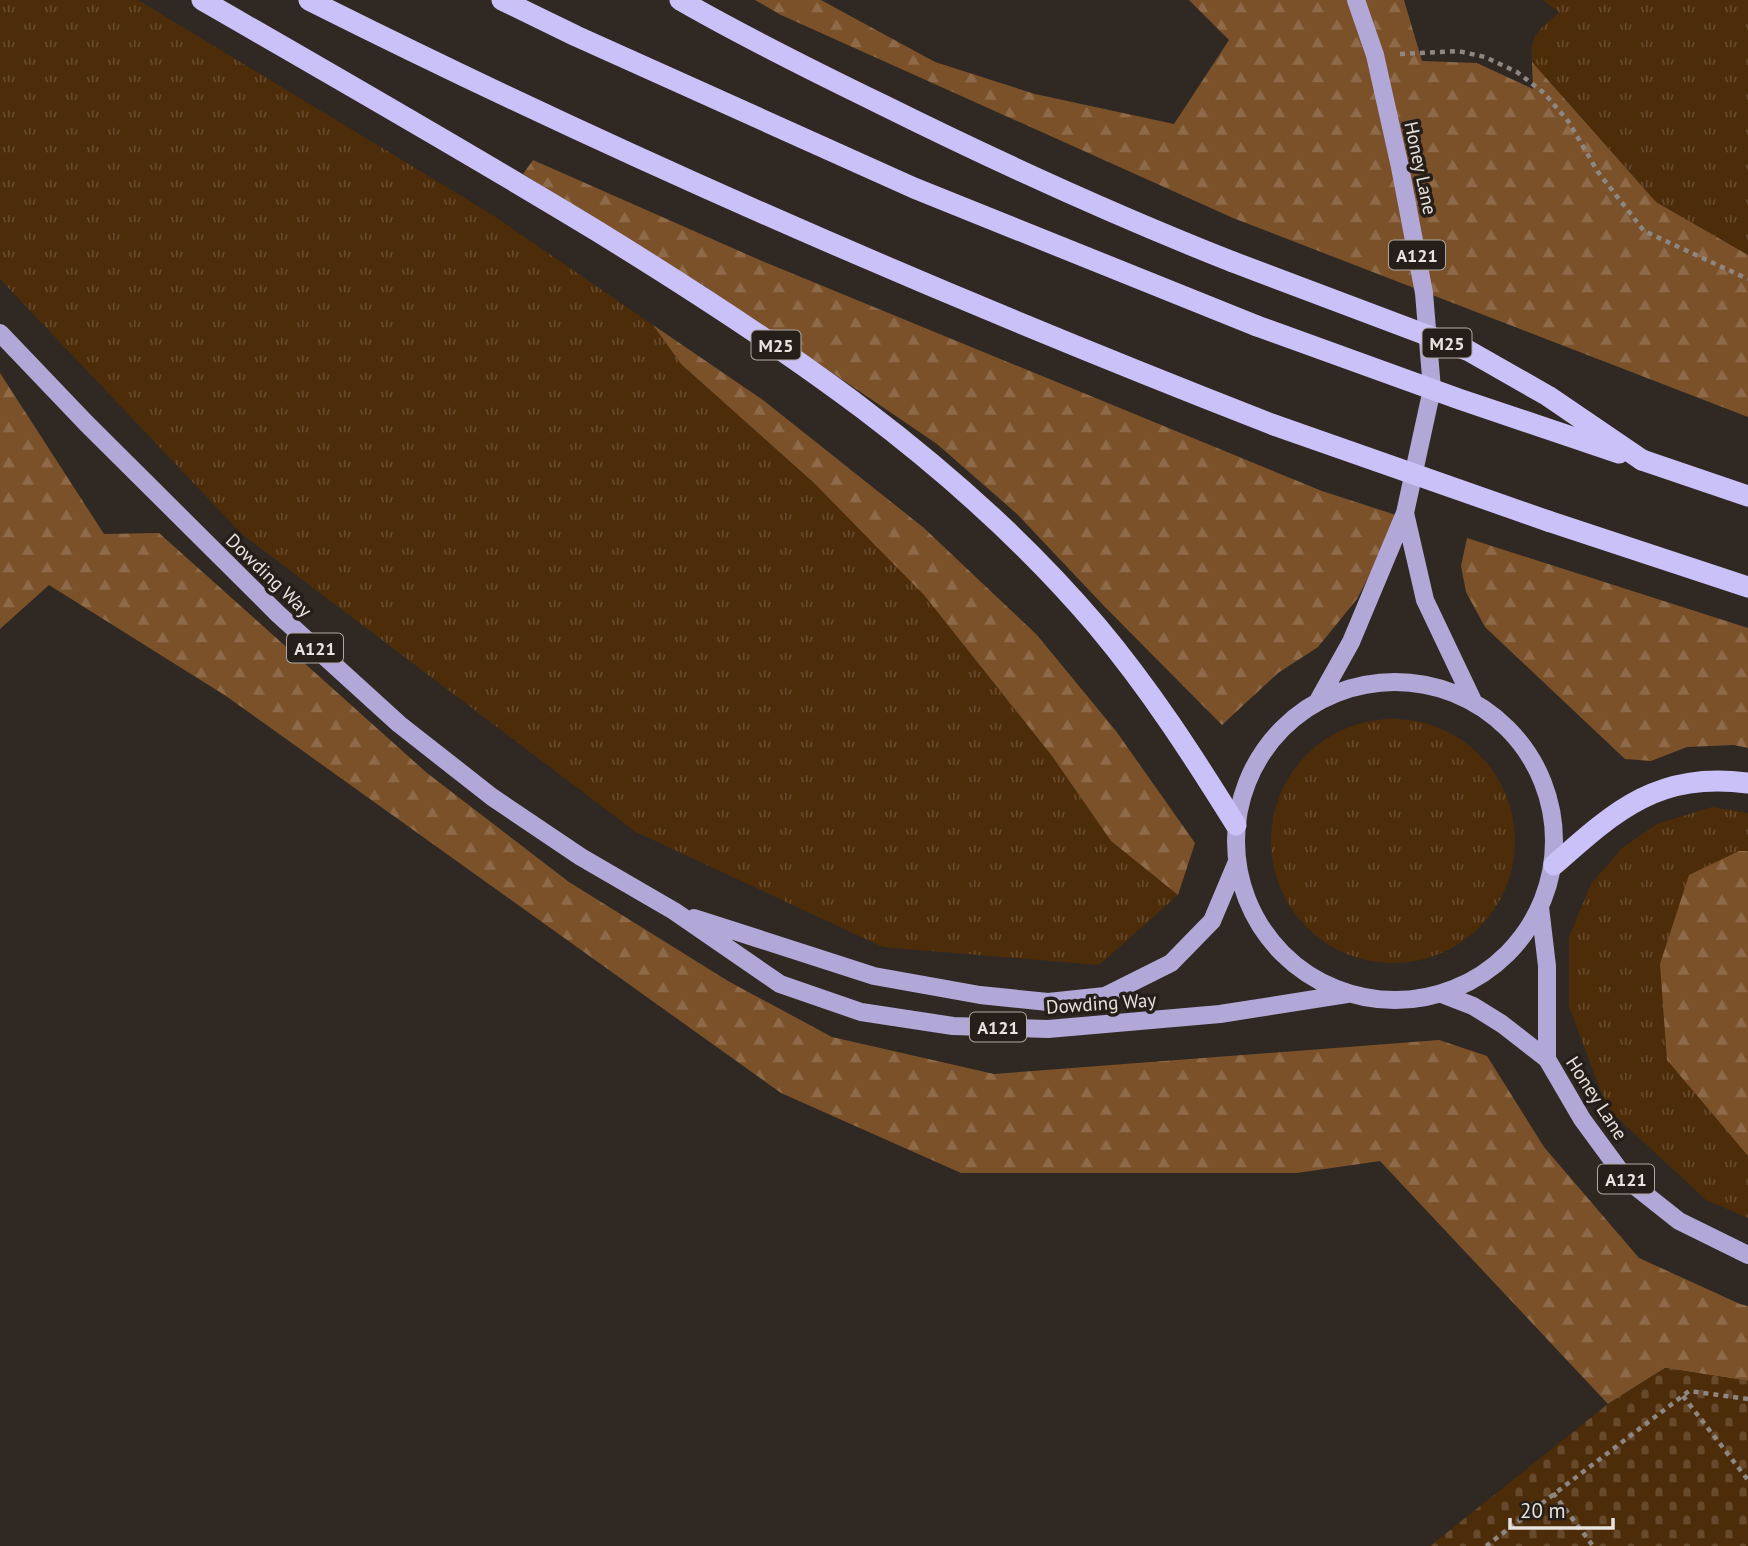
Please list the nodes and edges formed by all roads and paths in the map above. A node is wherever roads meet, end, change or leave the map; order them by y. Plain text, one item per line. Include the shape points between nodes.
1 (202, 0) edge
2 (309, 0) edge
3 (502, 0) edge
4 (680, 0) edge
5 (1356, 0) edge
6 (1375, 55) junction
7 (1748, 279) edge
8 (0, 333) edge
9 (1642, 460) junction
10 (1748, 496) edge
11 (1405, 513) junction
12 (1748, 587) edge
13 (1318, 701) junction
14 (1475, 703) junction
15 (1748, 783) edge
16 (1236, 825) junction
17 (1236, 864) junction
18 (1554, 865) junction
19 (1540, 907) junction
20 (674, 911) junction
21 (1348, 993) junction
22 (1442, 994) junction
23 (1547, 1059) junction
24 (1748, 1255) edge
25 (1683, 1396) junction
26 (1748, 1399) edge
27 (1748, 1480) edge
28 (1553, 1493) junction
29 (1486, 1546) edge
30 (1593, 1546) edge

1 - 16 highway, M25 via 622,247 796,359 876,417 959,486 1096,625 1148,690
2 - 12 highway, bridge via 751,210 1059,340 1274,425
3 - 9 highway, M25, bridge via 914,188 1257,326
4 - 9 highway, M25, bridge via 928,127 1135,223 1469,351 1548,396
5 - 6 main road, Honey Lane / A121
6 - 7 path via 1458,51 1517,72 1560,111 1598,172 1644,230
6 - 11 main road, Honey Lane / A121 via 1424,293 1432,389
8 - 20 main road, Dowding Way / A121 via 278,614 399,724 492,797 581,857
9 - 10 highway, M25
11 - 13 main road, Honey Lane / A121 via 1352,642
11 - 14 main road, Honey Lane / A121 via 1425,600
13 - 14 main road via 1357,686 1399,681 1440,688
13 - 16 main road via 1284,725 1258,758 1241,797
14 - 18 main road via 1505,726 1535,766 1550,806
15 - 18 highway via 1705,781 1645,796 1618,811
16 - 17 main road
17 - 20 main road, Dowding Way / A121 via 1212,921 1171,963 1105,996 1048,1002 874,976
17 - 21 main road via 1247,901 1270,941 1304,973
18 - 19 main road
19 - 22 main road via 1525,933 1495,966
19 - 23 main road, Honey Lane via 1547,966
20 - 21 main road, Dowding Way / A121 via 780,984 862,1012 953,1026 1061,1028 1220,1014
21 - 22 main road via 1379,1000
22 - 23 main road, Honey Lane / A121 via 1473,1006
23 - 24 main road, Honey Lane / A121 via 1582,1119 1626,1179 1679,1221
25 - 26 path via 1689,1391
25 - 27 path
25 - 28 path
28 - 29 path
28 - 30 path

